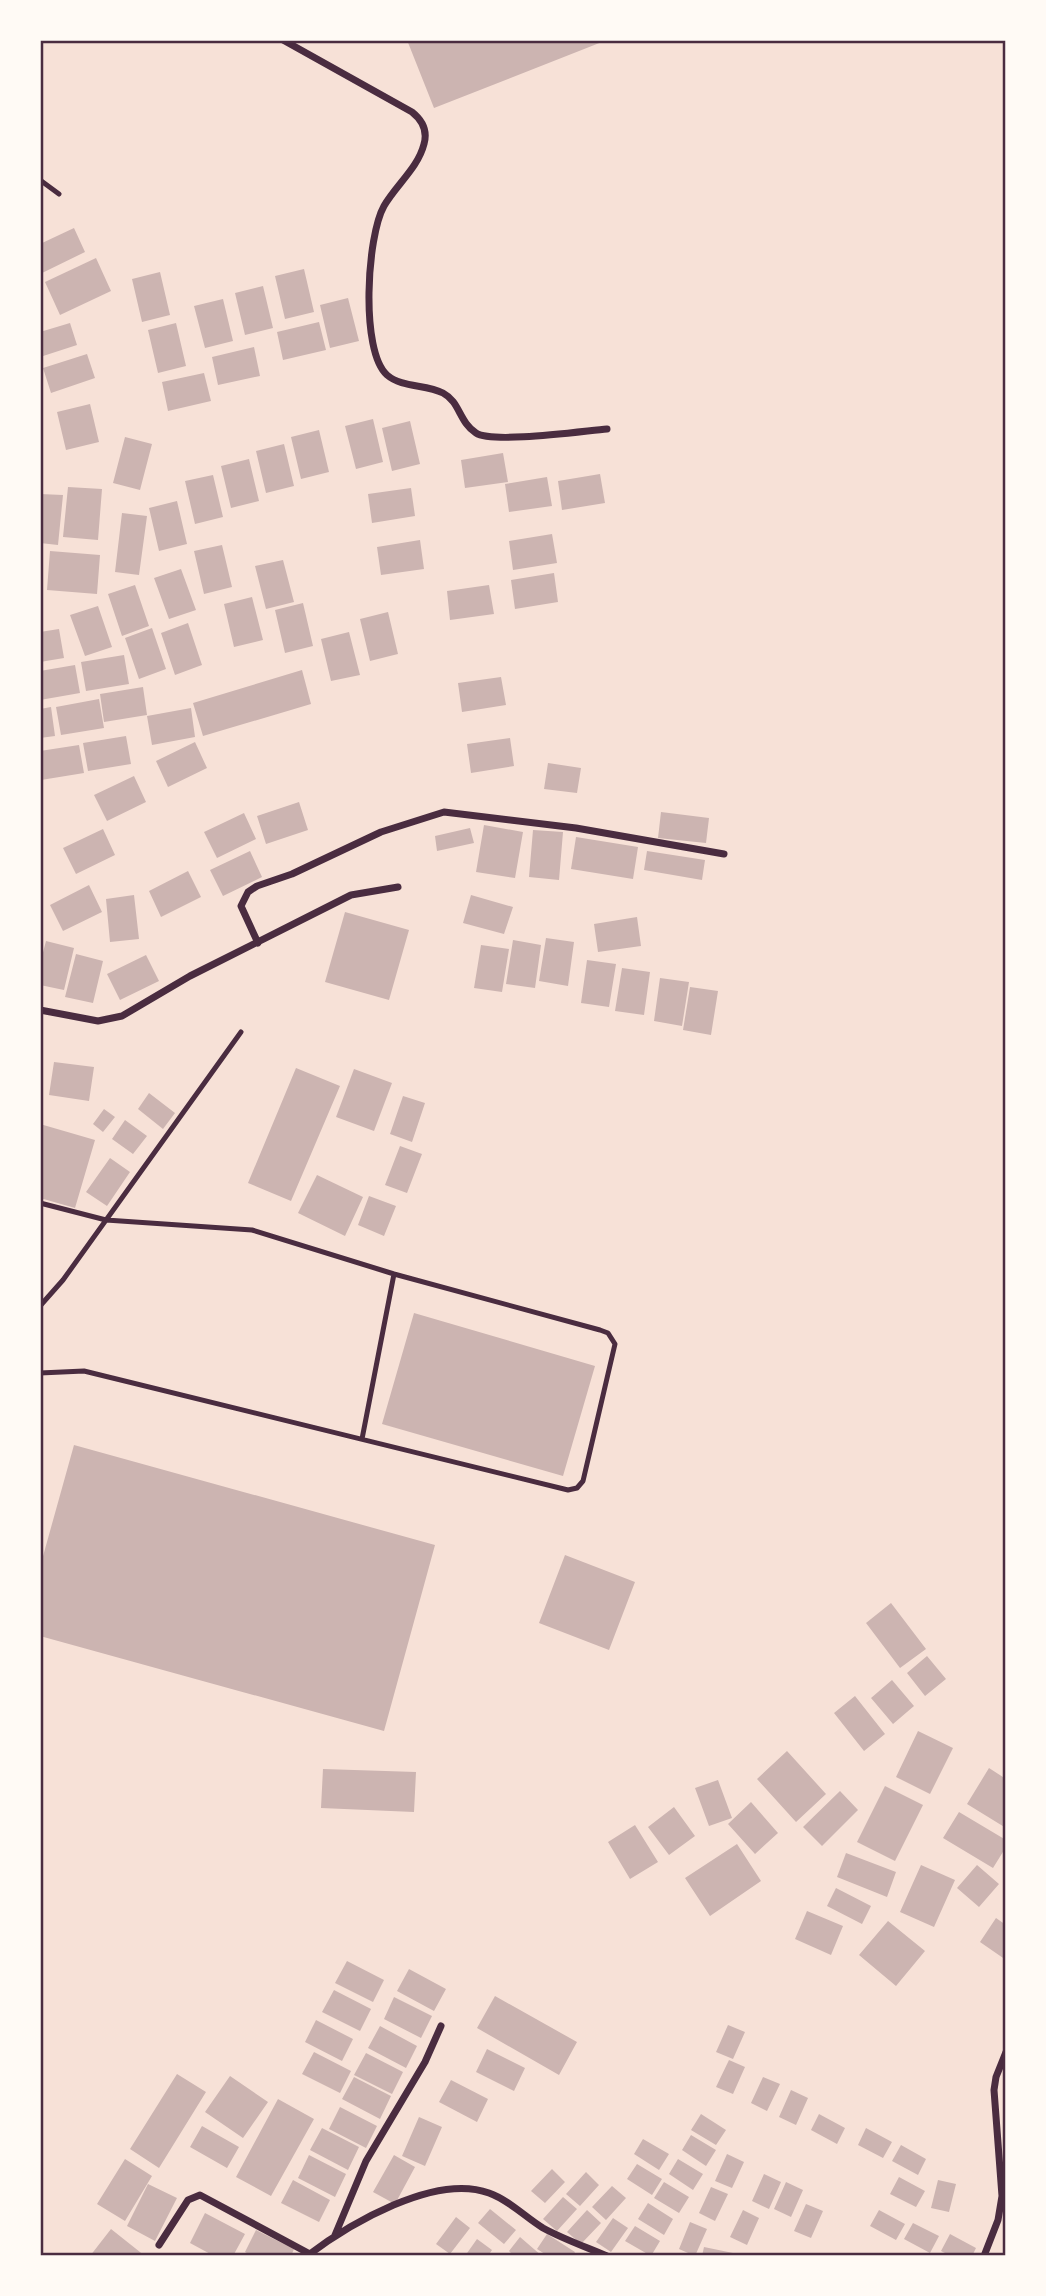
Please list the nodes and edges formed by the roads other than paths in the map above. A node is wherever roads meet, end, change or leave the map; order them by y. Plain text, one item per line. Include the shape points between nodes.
1 (283, 40) edge
2 (40, 180) edge
3 (59, 194) dead end
4 (607, 429) dead end
5 (724, 854) dead end
6 (398, 887) dead end
7 (258, 943) junction
8 (40, 1010) edge
9 (241, 1032) dead end
10 (40, 1203) edge
11 (106, 1220) junction
12 (394, 1274) junction
13 (40, 1306) edge
14 (40, 1373) edge
15 (362, 1439) junction
16 (441, 2026) dead end
17 (1006, 2052) edge
18 (334, 2235) junction
19 (159, 2245) dead end
20 (308, 2255) edge
21 (607, 2256) edge
22 (984, 2256) edge

1 - 4 street via 412,111 424,127 424,147 383,206 371,243 370,324 381,368 396,380 445,394 477,434 499,437
2 - 3 lane
5 - 7 street via 576,828 444,812 381,832 253,888 241,906
6 - 7 street via 351,895
7 - 8 street via 122,1016 90,1021
9 - 11 lane
10 - 11 lane
11 - 12 lane via 252,1230
11 - 13 lane
12 - 15 lane
12 - 15 lane via 600,1330 611,1336 615,1348 583,1481 573,1489
14 - 15 lane via 84,1371
16 - 18 street via 366,2161
17 - 22 street via 995,2090 1002,2196
18 - 20 street
18 - 21 street via 429,2194 475,2190 500,2199 561,2237
19 - 20 street via 188,2200 200,2195 265,2227

